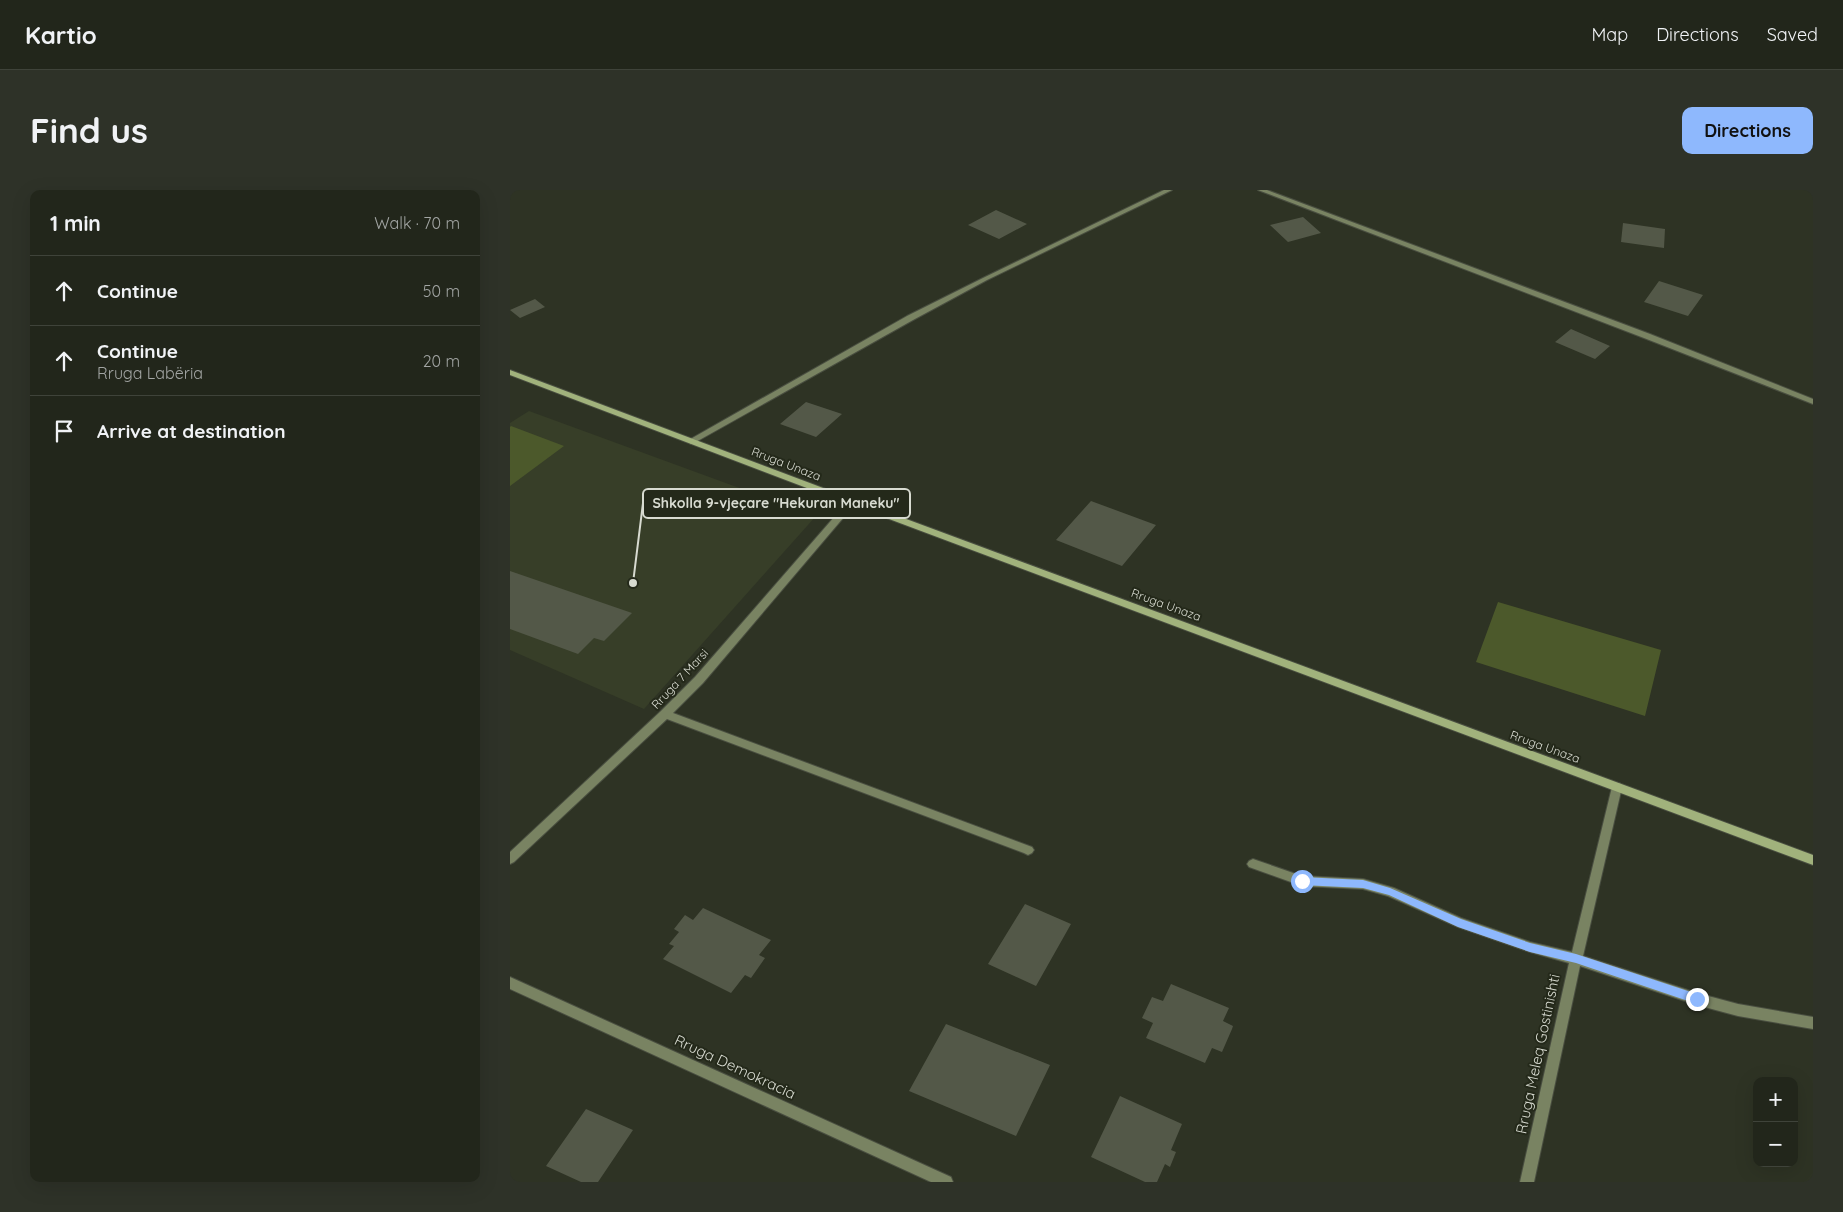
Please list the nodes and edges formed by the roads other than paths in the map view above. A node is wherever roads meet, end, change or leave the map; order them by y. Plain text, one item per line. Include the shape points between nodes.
1 (1169, 190) edge
2 (1261, 190) edge
3 (510, 372) edge
4 (1813, 402) edge
5 (691, 441) junction
6 (852, 502) junction
7 (665, 714) junction
8 (1617, 787) junction
9 (1028, 850) dead end
10 (510, 859) edge
11 (1813, 860) edge
12 (1252, 864) dead end
13 (1576, 959) junction
14 (510, 982) edge
15 (1813, 1023) edge
16 (946, 1182) edge
17 (1527, 1182) edge

1 - 5 street via 984,279
2 - 4 street
3 - 5 main road, Rruga Unaza
5 - 6 main road, Rruga Unaza
6 - 7 street, Rruga 7 Marsi
6 - 8 main road, Rruga Unaza
7 - 9 street
7 - 10 street, Rruga 7 Marsi
8 - 11 main road, Rruga Unaza
8 - 13 street, Rruga Meleq Gostinishti
12 - 13 street via 1302,881 1363,884 1390,892 1458,922
13 - 15 street via 1697,999
13 - 17 street, Rruga Meleq Gostinishti
14 - 16 street, Rruga Demokracia

